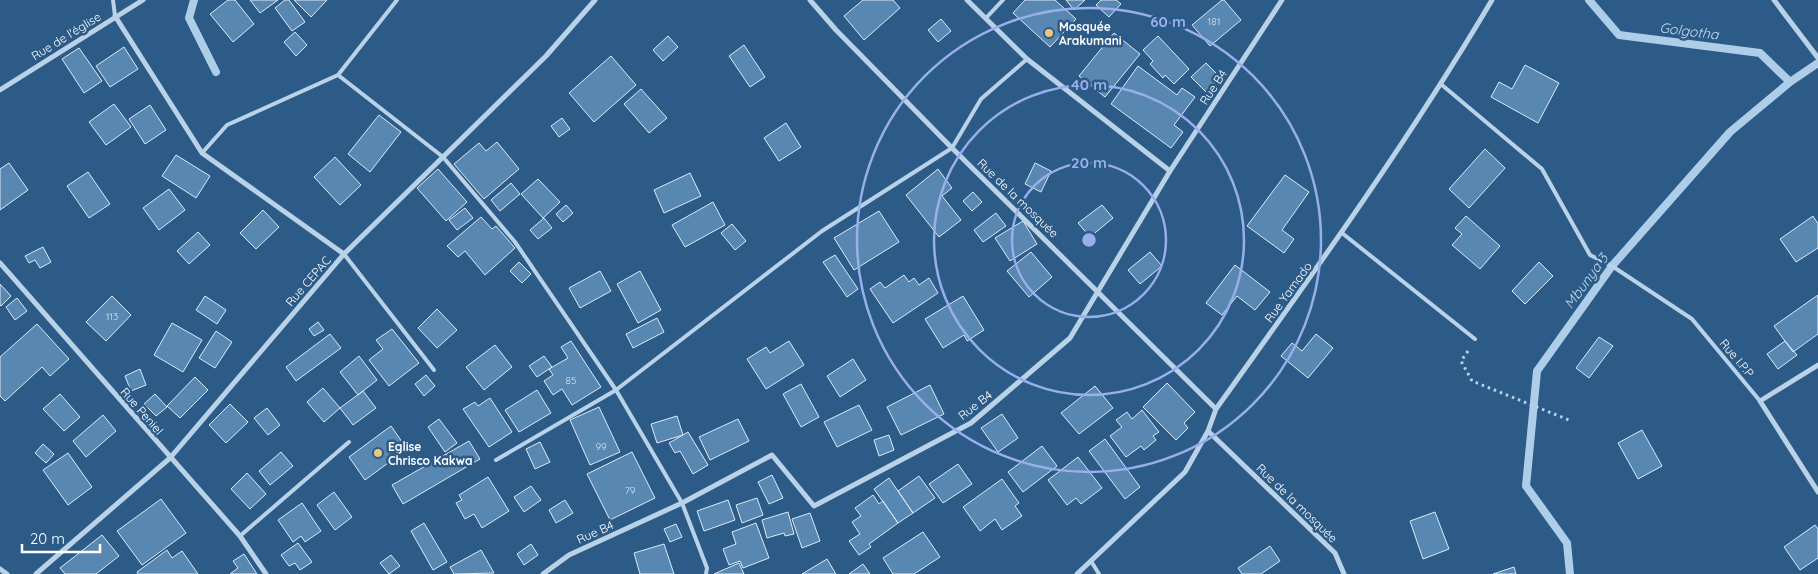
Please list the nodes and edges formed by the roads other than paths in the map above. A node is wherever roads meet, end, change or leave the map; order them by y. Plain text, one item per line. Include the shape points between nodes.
1 (113, 0) edge
2 (143, 0) edge
3 (397, 0) edge
4 (596, 0) edge
5 (810, 0) edge
6 (967, 0) edge
7 (1003, 0) edge
8 (1282, 0) edge
9 (1492, 0) edge
10 (1774, 0) edge
11 (115, 16) junction
12 (986, 18) junction
13 (1028, 58) junction
14 (1818, 58) edge
15 (338, 75) junction
16 (1442, 85) junction
17 (0, 90) edge
18 (952, 148) junction
19 (202, 153) junction
20 (443, 157) junction
21 (1170, 171) junction
22 (1342, 233) junction
23 (344, 254) junction
24 (0, 263) edge
25 (1098, 291) junction
26 (1475, 339) road end
27 (1818, 365) edge
28 (434, 370) dead end
29 (616, 390) junction
30 (1760, 401) junction
31 (1216, 409) junction
32 (1208, 431) junction
33 (349, 442) dead end
34 (170, 458) junction
35 (496, 460) dead end
36 (1818, 492) edge
37 (682, 504) junction
38 (240, 536) junction
39 (1091, 561) junction
40 (0, 569) edge
41 (7, 574) edge
42 (36, 574) edge
43 (266, 574) edge
44 (543, 574) edge
45 (706, 574) edge
46 (1077, 574) edge
47 (1099, 574) edge
48 (1344, 574) edge

1 - 11 lane
2 - 11 street, Rue de l'église
3 - 15 lane
4 - 20 street, Rue CEPAC via 546,56
5 - 18 street, Rue de la mosquée
6 - 12 street
7 - 12 lane
8 - 21 street, Rue B4
9 - 16 street, Rue Yamado
10 - 14 street
11 - 17 street, Rue de l'église
11 - 19 street
12 - 13 street
13 - 18 lane via 981,99
13 - 21 street
15 - 19 lane via 227,125
15 - 20 lane
16 - 22 street, Rue Yamado
16 - 30 lane, Rue I.P.P via 1542,169 1590,255 1692,319
18 - 25 street, Rue de la mosquée
18 - 29 lane via 822,231
19 - 23 street
20 - 23 street, Rue CEPAC
20 - 29 lane via 515,242
21 - 25 street, Rue B4
22 - 26 lane
22 - 31 street, Rue Yamado
23 - 28 lane
23 - 34 street, Rue CEPAC
24 - 34 street, Rue Peniel
25 - 31 street, Rue de la mosquée
25 - 37 street, Rue B4 via 1070,338 971,423 814,506 772,456
27 - 30 street
29 - 35 lane
29 - 37 lane
30 - 36 street, Rue I.P.P
31 - 32 street, Rue Yamado
32 - 39 street, Rue Yamado via 1185,472
32 - 48 street, Rue de la mosquée via 1335,553
33 - 38 lane
34 - 38 street, Rue Peniel
34 - 42 street, Rue CEPAC
37 - 44 street, Rue B4 via 569,554
37 - 45 lane via 707,568
38 - 43 street, Rue Peniel
39 - 46 street, Rue Yamado
39 - 47 lane
40 - 41 street

